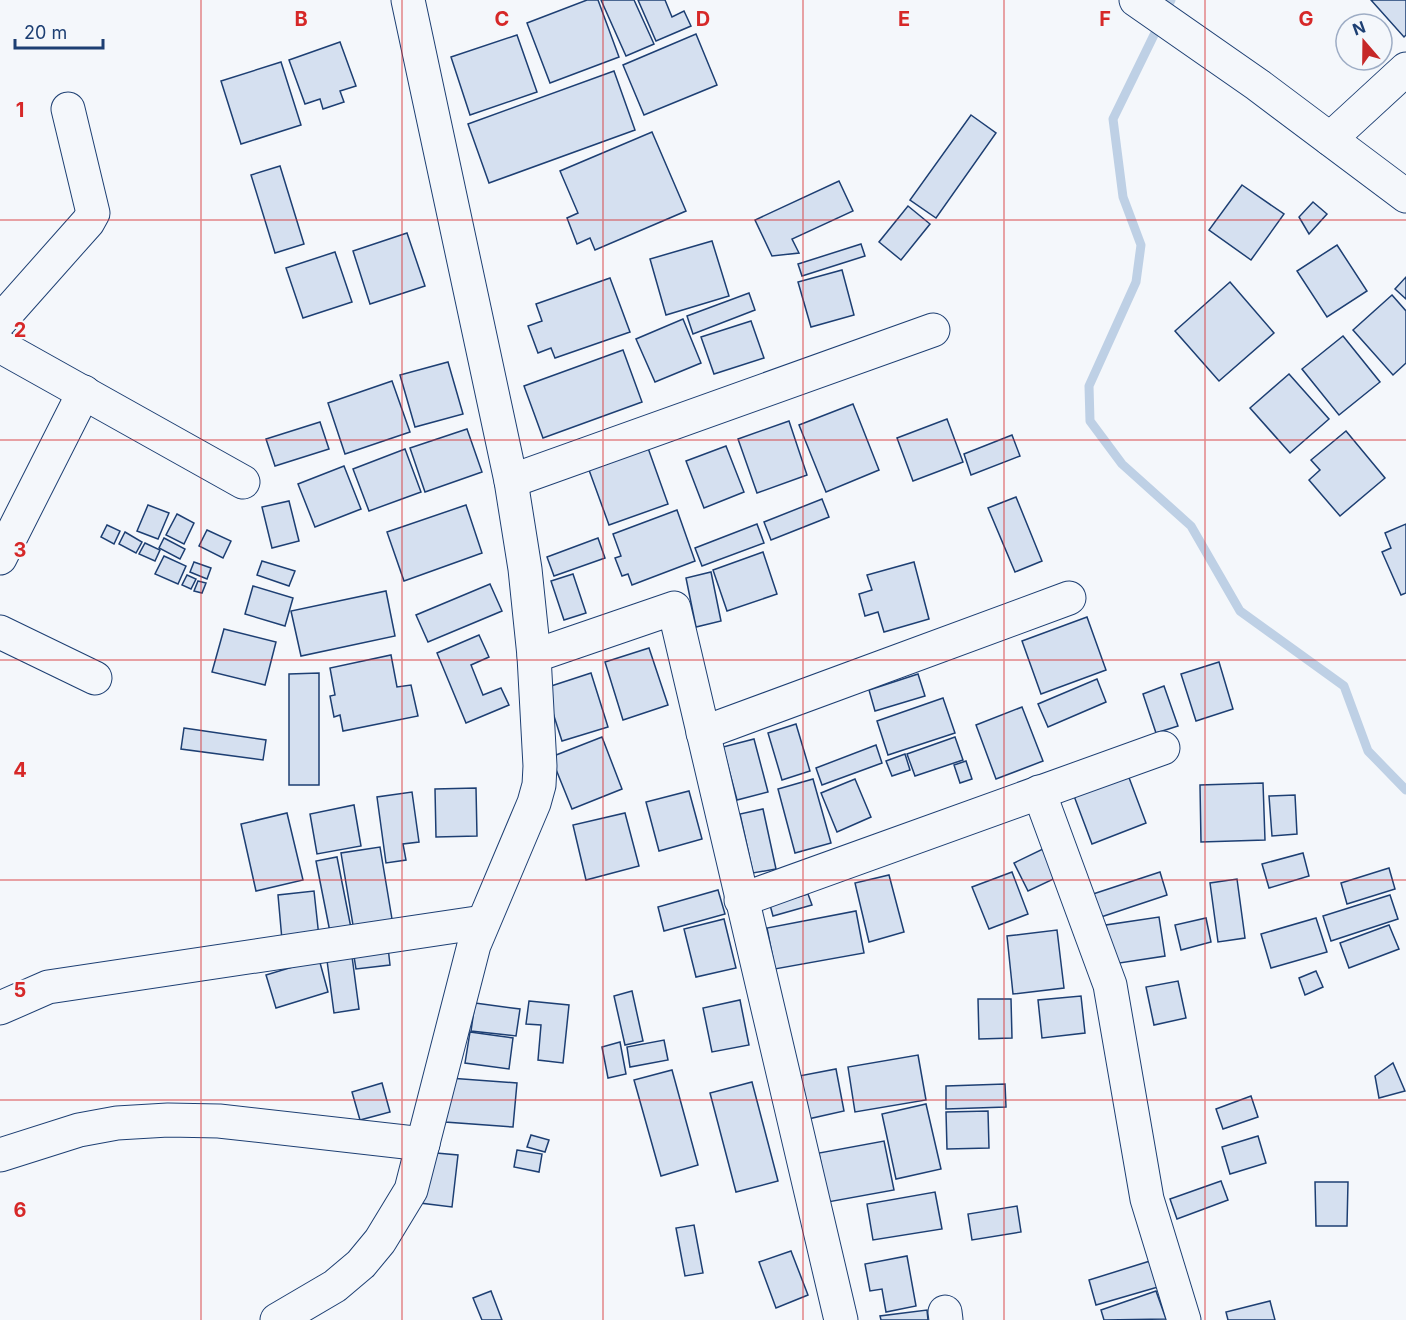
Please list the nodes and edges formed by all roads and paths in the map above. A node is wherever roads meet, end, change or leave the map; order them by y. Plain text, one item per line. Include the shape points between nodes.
1 (408, 0) edge
2 (1136, 0) edge
3 (1406, 69) edge
4 (68, 109) dead end
5 (1330, 139) junction
6 (1406, 196) edge
7 (0, 321) edge
8 (933, 330) dead end
9 (0, 346) edge
10 (84, 392) junction
11 (512, 481) junction
12 (243, 482) dead end
13 (0, 558) edge
14 (1069, 598) dead end
15 (0, 632) edge
16 (534, 656) junction
17 (95, 678) dead end
18 (703, 733) junction
19 (1163, 748) dead end
20 (1039, 792) junction
21 (741, 900) junction
22 (483, 922) junction
23 (0, 1008) edge
24 (423, 1144) junction
25 (0, 1155) edge
26 (277, 1320) edge
27 (841, 1320) edge
28 (1184, 1320) edge

1 - 11 street
2 - 5 street
3 - 5 street
4 - 7 street via 93,213
5 - 6 street
8 - 11 street
9 - 10 street
10 - 12 street
10 - 13 street
11 - 16 street
14 - 18 street
15 - 17 street
16 - 18 street via 674,608
16 - 22 street via 539,785
18 - 21 street
19 - 20 street
20 - 21 street
20 - 28 street via 1110,985 1146,1199
21 - 27 street
22 - 23 street via 48,987
22 - 24 street
24 - 25 street via 219,1121 168,1120 79,1130
24 - 26 street via 411,1190 374,1249 335,1286

